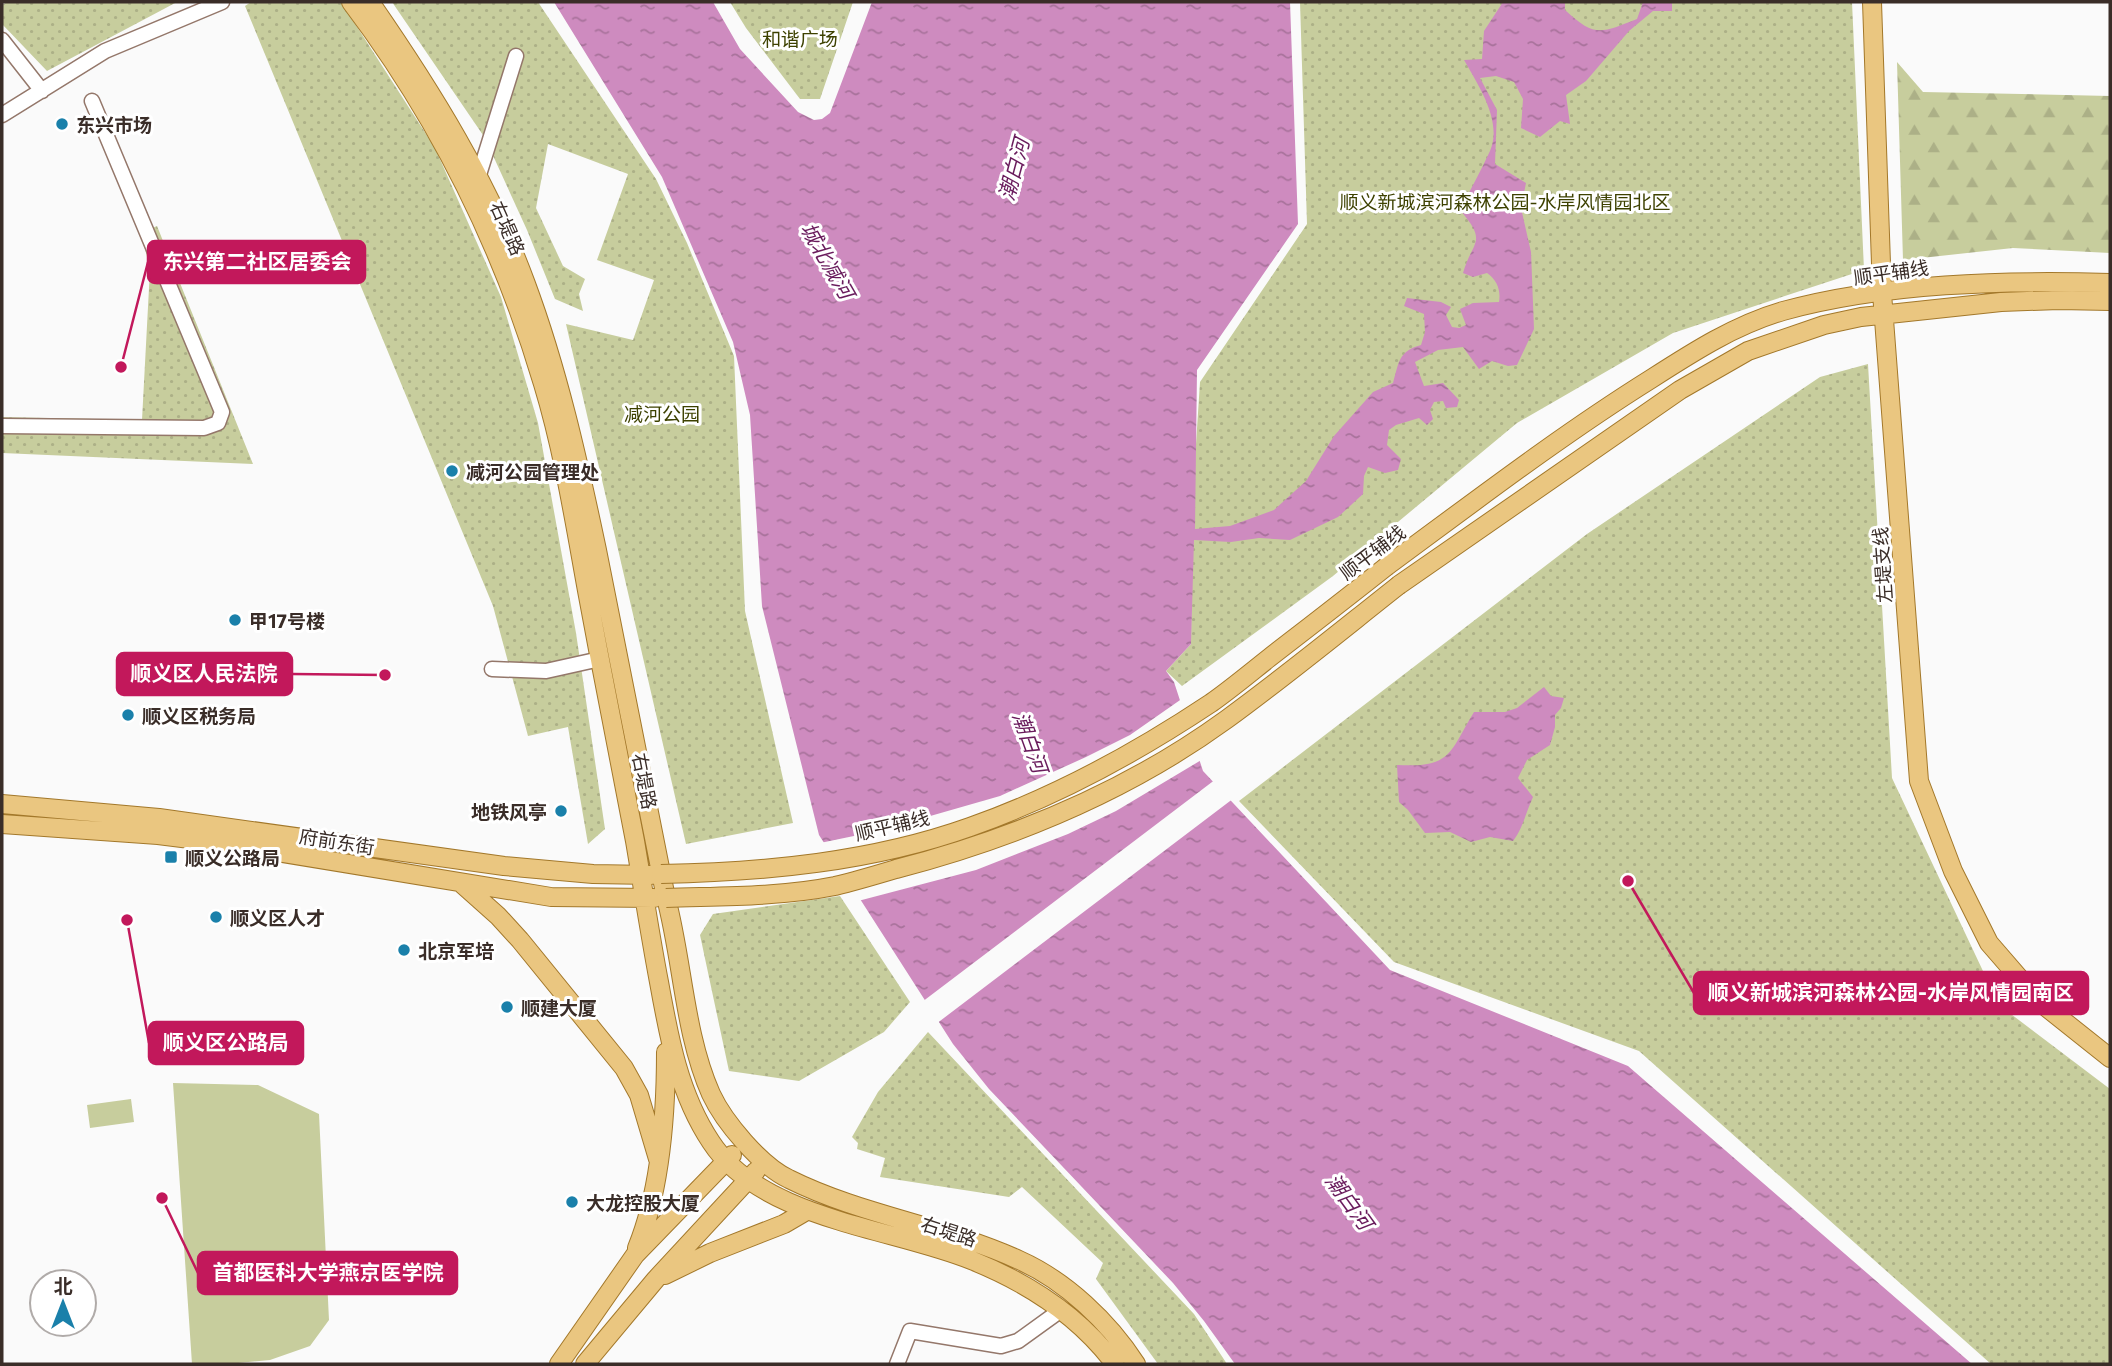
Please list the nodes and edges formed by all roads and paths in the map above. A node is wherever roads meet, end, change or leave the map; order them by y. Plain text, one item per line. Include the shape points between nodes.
1 (222, 2) edge
2 (351, 2) edge
3 (370, 2) edge
4 (1872, 2) edge
5 (2, 40) edge
6 (516, 56) dead end
7 (42, 90) junction
8 (92, 101) dead end
9 (2, 115) edge
10 (478, 178) junction
11 (2110, 283) edge
12 (1882, 293) junction
13 (2110, 301) edge
14 (1884, 315) junction
15 (2, 426) edge
16 (600, 659) junction
17 (492, 669) dead end
18 (2, 804) edge
19 (2, 824) edge
20 (661, 874) junction
21 (641, 875) junction
22 (461, 883) junction
23 (643, 898) junction
24 (666, 898) junction
25 (667, 1025) junction
26 (2110, 1058) edge
27 (744, 1142) junction
28 (658, 1159) junction
29 (764, 1160) junction
30 (726, 1161) junction
31 (750, 1180) junction
32 (808, 1210) junction
33 (635, 1255) junction
34 (656, 1279) junction
35 (1061, 1310) junction
36 (559, 1364) edge
37 (585, 1364) edge
38 (897, 1364) edge
39 (1115, 1364) edge
40 (1136, 1364) edge

1 - 7 street via 105,51
2 - 16 main road, 右堤路 via 441,137 509,282 558,440
3 - 10 main road, 右堤路
4 - 12 main road, 左堤支线
5 - 7 street
6 - 10 street
7 - 9 street
8 - 15 street via 222,412 218,423 204,428
10 - 20 main road, 右堤路 via 526,284 572,434
11 - 12 main road, 顺平辅线 via 2001,282
12 - 14 main road, 左堤支线
12 - 20 main road, 顺平辅线, bridge via 1783,311 1711,341 1599,411 1213,701 1047,796 969,828 883,850 759,870
13 - 14 main road, 顺平辅线 via 2001,302
14 - 24 main road, 顺平辅线, bridge via 1824,325 1748,351 1680,390 1399,585 1216,726 1101,795 959,853 835,886
14 - 26 main road, 左堤支线 via 1919,781 1953,871 1989,943 2041,1003
16 - 17 street via 546,671
16 - 21 main road, 右堤路
18 - 21 main road, 府前东街 via 172,819 504,866
19 - 22 main road, 府前东街 via 222,843
20 - 21 main road, 府前东街
20 - 24 main road, 右堤路
21 - 23 main road, 右堤路
22 - 23 main road, 府前东街 via 551,897
22 - 28 main road via 520,940 624,1068 639,1095
23 - 24 main road, 府前东街
23 - 25 main road, 右堤路
24 - 27 main road, 右堤路 via 697,1054 711,1094
25 - 28 main road
25 - 30 main road, 右堤路 via 679,1077 692,1108
27 - 29 main road, 右堤路
27 - 30 main road
28 - 33 main road via 652,1204
29 - 31 main road
29 - 40 main road, 右堤路 via 787,1178 848,1202 1021,1261 1092,1311
30 - 31 main road, 右堤路
30 - 33 main road
31 - 32 main road, 右堤路
31 - 34 main road
32 - 34 main road
32 - 35 main road, 右堤路 via 970,1259 1022,1283
33 - 36 main road
34 - 37 main road
35 - 38 street via 1018,1341 1001,1346 910,1331
35 - 39 main road, 右堤路

